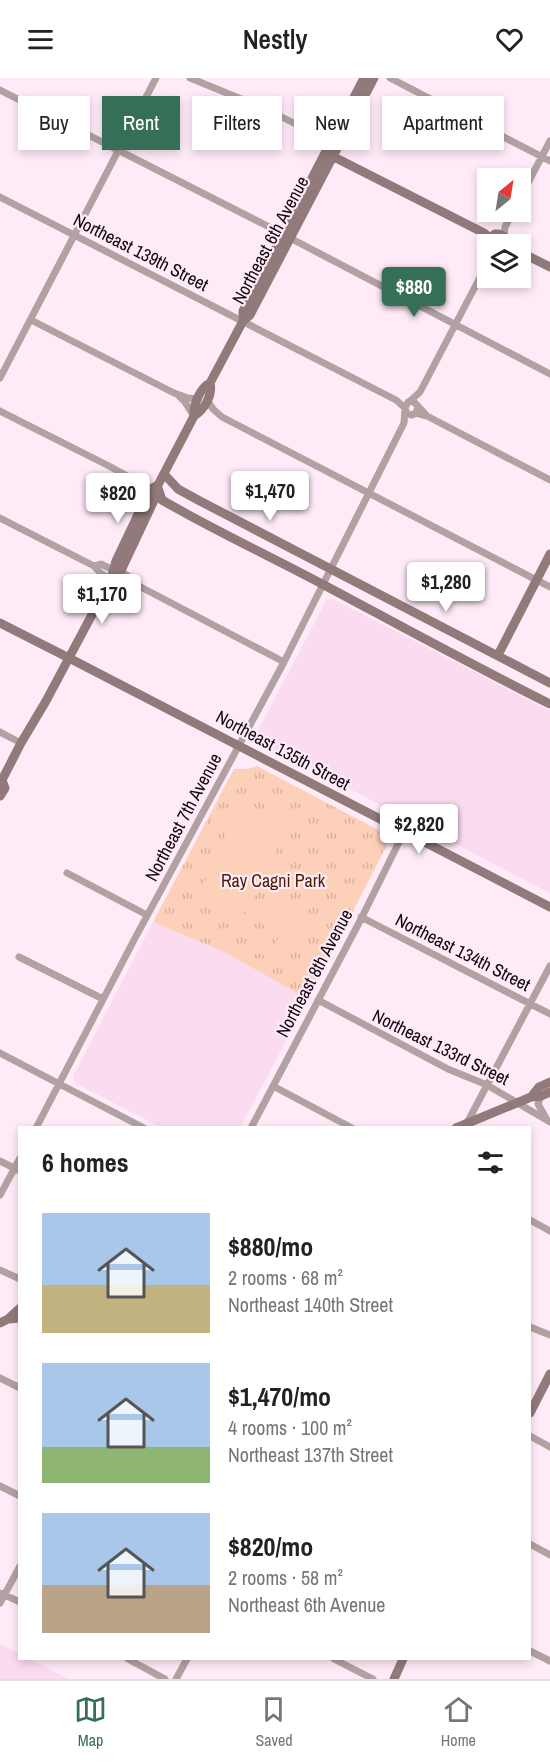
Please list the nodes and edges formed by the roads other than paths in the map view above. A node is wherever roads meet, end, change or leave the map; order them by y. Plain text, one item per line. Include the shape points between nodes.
1 (156, 78) edge
2 (190, 78) edge
3 (364, 78) edge
4 (374, 78) edge
5 (390, 78) edge
6 (0, 90) edge
7 (146, 96) edge
8 (355, 96) edge
9 (294, 123) edge
10 (550, 141) edge
11 (102, 142) edge
12 (118, 150) joint
13 (330, 150) edge
14 (334, 157) junction
15 (542, 157) junction
16 (550, 161) edge
17 (531, 178) edge
18 (0, 197) edge
19 (486, 234) edge
20 (74, 235) junction
21 (289, 235) junction
22 (531, 258) edge
23 (550, 267) edge
24 (477, 283) edge
25 (31, 320) junction
26 (243, 321) junction
27 (455, 325) junction
28 (550, 374) edge
29 (0, 378) edge
30 (420, 392) junction
31 (174, 393) junction
32 (203, 399) junction
33 (407, 405) junction
34 (417, 410) junction
35 (0, 411) edge
36 (197, 414) junction
37 (222, 417) junction
38 (404, 423) junction
39 (164, 474) junction
40 (550, 480) edge
41 (154, 487) junction
42 (368, 492) junction
43 (0, 518) edge
44 (249, 526) junction
45 (240, 542) junction
46 (550, 554) edge
47 (330, 567) junction
48 (115, 573) junction
49 (537, 580) junction
50 (135, 584) junction
51 (322, 584) junction
52 (550, 587) edge
53 (413, 611) junction
54 (0, 623) edge
55 (405, 628) junction
56 (498, 655) junction
57 (69, 658) junction
58 (284, 662) junction
59 (550, 683) edge
60 (550, 704) edge
61 (0, 732) edge
62 (21, 743) junction
63 (239, 746) junction
64 (1, 781) edge
65 (0, 796) edge
66 (404, 832) junction
67 (67, 873) dead end
68 (550, 907) edge
69 (147, 915) junction
70 (362, 917) junction
71 (19, 957) dead end
72 (550, 966) edge
73 (103, 999) junction
74 (318, 1000) junction
75 (530, 1004) junction
76 (550, 1014) edge
77 (0, 1053) edge
78 (550, 1082) edge
79 (59, 1084) junction
80 (487, 1085) junction
81 (273, 1086) junction
82 (541, 1095) edge
83 (518, 1102) junction
84 (550, 1122) edge
85 (37, 1126) edge
86 (140, 1126) edge
87 (252, 1126) edge
88 (348, 1126) edge
89 (466, 1126) edge
90 (0, 1161) edge
91 (17, 1170) edge
92 (0, 1195) edge
93 (531, 1221) edge
94 (550, 1231) edge
95 (0, 1270) edge
96 (18, 1279) edge
97 (18, 1310) edge
98 (4, 1321) edge
99 (533, 1329) edge
100 (550, 1335) edge
101 (550, 1340) edge
102 (550, 1374) edge
103 (0, 1378) edge
104 (18, 1387) edge
105 (531, 1411) edge
106 (531, 1437) edge
107 (550, 1447) edge
108 (0, 1486) edge
109 (18, 1495) edge
110 (531, 1545) edge
111 (550, 1555) edge
112 (18, 1569) edge
113 (2, 1594) edge
114 (18, 1601) edge
115 (0, 1603) edge
116 (531, 1652) edge
117 (130, 1660) edge
118 (186, 1660) edge
119 (336, 1660) edge
120 (404, 1660) edge
121 (550, 1662) edge
122 (165, 1679) edge
123 (176, 1679) edge
124 (373, 1679) edge
125 (394, 1679) edge

1 - 7 street
2 - 9 street
3 - 8 main road
4 - 14 main road, Northeast 6th Avenue
5 - 15 street
6 - 11 street
10 - 15 street
12 - 20 street
12 - 21 street
13 - 21 main road
14 - 19 main road
14 - 21 main road, Northeast 6th Avenue
15 - 16 street
15 - 17 street
18 - 20 street, Northeast 139th Street
20 - 25 street
20 - 26 street, Northeast 139th Street
21 - 26 main road, Northeast 6th Avenue via 250,315
21 - 27 street
22 - 23 main road
24 - 27 street
25 - 29 street
25 - 31 street
26 - 32 main road, Northeast 6th Avenue via 210,383 204,386
26 - 33 street, Northeast 139th Street
27 - 28 street
27 - 30 street
30 - 33 street
30 - 34 street
31 - 32 street
31 - 36 street
32 - 36 main road, Northeast 6th Avenue via 193,408
32 - 37 street
33 - 34 street via 415,402
33 - 34 street via 407,414
33 - 38 street, Northeast 7th Avenue
34 - 38 street, Northeast 7th Avenue
34 - 40 street
35 - 41 street
36 - 37 street via 207,412
36 - 39 main road, Northeast 6th Avenue
37 - 42 street
38 - 42 street, Northeast 7th Avenue
39 - 41 main road, Northeast 6th Avenue
39 - 44 main road via 178,489
41 - 45 main road via 162,500
41 - 48 main road, Northeast 6th Avenue via 158,494
42 - 47 street, Northeast 7th Avenue
42 - 49 street
43 - 48 street via 96,569
44 - 45 main road
44 - 47 main road
45 - 51 main road
46 - 49 main road
47 - 51 street, Northeast 7th Avenue
47 - 53 main road
48 - 50 street via 131,578
48 - 50 street via 127,584
48 - 57 main road, Northeast 6th Avenue
49 - 52 street
49 - 56 main road
50 - 58 street
51 - 55 main road
51 - 58 street, Northeast 7th Avenue
53 - 55 main road
53 - 56 main road
54 - 57 main road, Northeast 135th Street
55 - 60 main road
56 - 59 main road
57 - 62 main road, Northeast 6th Avenue
57 - 63 main road, Northeast 135th Street
58 - 63 street, Northeast 7th Avenue
61 - 62 street
62 - 64 main road, Northeast 6th Avenue
63 - 66 main road, Northeast 135th Street
63 - 69 street, Northeast 7th Avenue
64 - 65 main road, Northeast 6th Avenue via 5,787
66 - 68 main road, Northeast 135th Street
66 - 70 street, Northeast 8th Avenue
67 - 69 street
69 - 73 street, Northeast 7th Avenue
70 - 74 street, Northeast 8th Avenue
70 - 75 street, Northeast 134th Street
71 - 73 street
72 - 75 street
73 - 79 street, Northeast 7th Avenue
74 - 80 street, Northeast 133rd Street via 448,1069
74 - 81 street, Northeast 8th Avenue
75 - 76 street, Northeast 134th Street
75 - 80 street
77 - 79 street
78 - 82 main road via 539,1087
79 - 85 street, Northeast 7th Avenue
79 - 86 street
80 - 83 street, Northeast 133rd Street
80 - 89 street
81 - 87 street, Northeast 8th Avenue
81 - 88 street
82 - 83 main road
82 - 84 street, Northeast 133rd Street via 538,1104
83 - 84 street, Northeast 133rd Street
83 - 89 main road
90 - 91 street
91 - 92 street
93 - 94 street
95 - 96 street
97 - 98 main road
99 - 100 street
99 - 101 street
102 - 105 main road
103 - 104 street
106 - 107 street
108 - 109 street
110 - 111 street
112 - 113 street
113 - 114 street
113 - 115 street
116 - 121 street
117 - 122 street
118 - 123 street
119 - 124 street
120 - 125 main road

